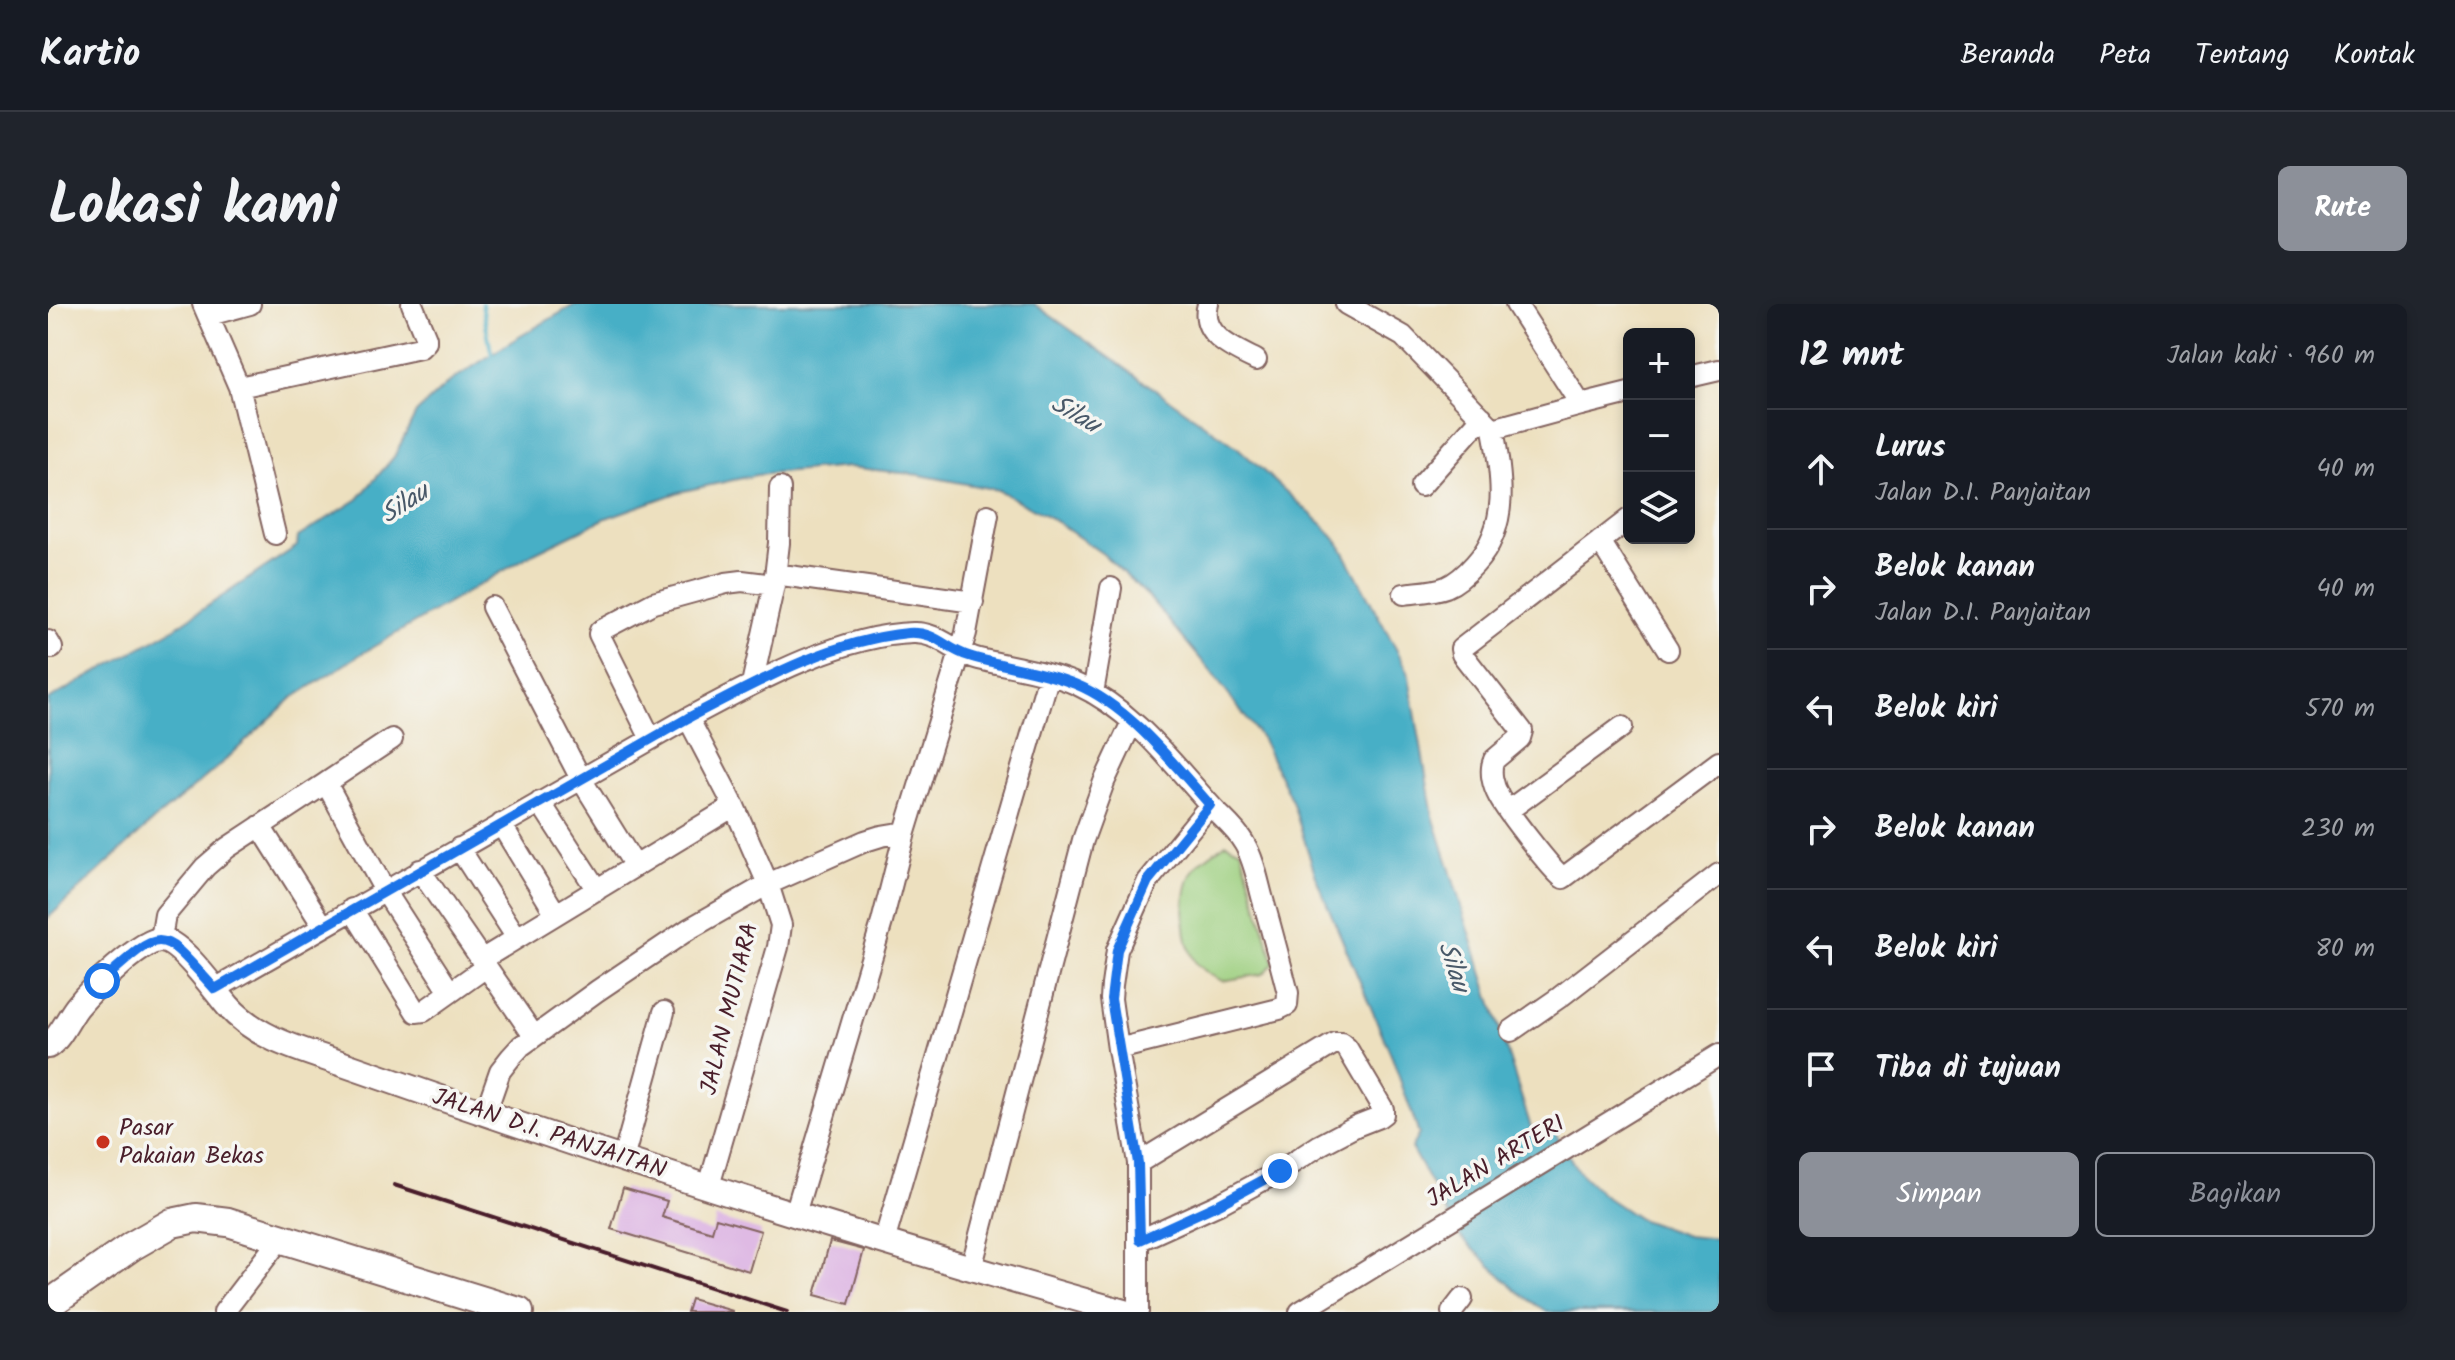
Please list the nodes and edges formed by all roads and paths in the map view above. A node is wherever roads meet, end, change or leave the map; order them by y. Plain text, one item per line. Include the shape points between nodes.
1 (250, 304) edge
2 (412, 304) edge
3 (1208, 304) edge
4 (1346, 304) edge
5 (1516, 304) edge
6 (206, 309) edge
7 (1256, 360) dead end
8 (1719, 370) edge
9 (1695, 376) edge
10 (239, 387) junction
11 (1623, 394) edge
12 (1581, 405) junction
13 (1488, 423) junction
14 (1421, 486) dead end
15 (780, 488) dead end
16 (988, 515) dead end
17 (1623, 524) edge
18 (275, 534) dead end
19 (1600, 541) junction
20 (774, 579) junction
21 (1111, 588) dead end
22 (1404, 594) dead end
23 (973, 602) junction
24 (492, 607) dead end
25 (1668, 650) dead end
26 (959, 653) junction
27 (1049, 675) junction
28 (752, 684) junction
29 (1093, 693) junction
30 (688, 718) junction
31 (1132, 722) junction
32 (1622, 727) dead end
33 (392, 739) dead end
34 (651, 739) junction
35 (1719, 762) edge
36 (581, 779) junction
37 (326, 783) junction
38 (540, 802) junction
39 (1210, 805) junction
40 (734, 806) junction
41 (1509, 810) junction
42 (501, 824) junction
43 (260, 826) junction
44 (905, 832) junction
45 (459, 848) junction
46 (635, 866) junction
47 (420, 870) junction
48 (1719, 874) edge
49 (768, 884) junction
50 (597, 890) junction
51 (385, 891) junction
52 (352, 909) junction
53 (556, 914) junction
54 (323, 926) junction
55 (517, 938) junction
56 (161, 939) junction
57 (483, 964) junction
58 (215, 989) junction
59 (450, 992) junction
60 (664, 1012) dead end
61 (1511, 1031) dead end
62 (534, 1036) junction
63 (48, 1046) edge
64 (1118, 1049) junction
65 (1719, 1055) edge
66 (485, 1114) junction
67 (623, 1159) junction
68 (1138, 1163) junction
69 (709, 1186) junction
70 (795, 1214) junction
71 (280, 1239) junction
72 (1140, 1240) junction
73 (884, 1242) junction
74 (971, 1269) junction
75 (48, 1305) edge
76 (224, 1312) edge
77 (519, 1312) edge
78 (1124, 1312) edge
79 (1138, 1312) edge
80 (1300, 1312) edge

1 - 6 street
2 - 10 street via 426,338 420,348
3 - 7 street via 1215,334
4 - 13 street via 1403,336
5 - 12 street
6 - 10 street
8 - 9 street
10 - 18 street
11 - 12 street
12 - 13 street
13 - 14 street
13 - 22 street via 1502,490 1500,518 1488,548 1445,587
15 - 20 street
16 - 23 street
17 - 19 street
19 - 25 street
19 - 41 street via 1461,649 1522,731 1491,764 1499,796
20 - 23 street
20 - 28 street
20 - 34 street via 742,581 653,603 600,631
21 - 29 street
23 - 26 street
24 - 36 street
26 - 27 street
26 - 28 street via 933,636 898,635 841,647
26 - 44 street
27 - 29 street
27 - 73 street
28 - 30 street
29 - 31 street
30 - 34 street
30 - 40 street, JALAN MUTIARA
31 - 39 street
31 - 74 street via 1083,840
32 - 41 street
33 - 37 street
34 - 36 street
35 - 41 street via 1563,878
36 - 38 street
36 - 46 street
37 - 43 street
37 - 51 street
38 - 42 street
38 - 50 street
39 - 64 street via 1148,881 1117,950 1111,999
39 - 64 street via 1244,842 1289,1000 1279,1009
40 - 46 street
40 - 49 street, JALAN MUTIARA
42 - 45 street
42 - 53 street
43 - 54 street
43 - 56 street via 205,867 173,902
44 - 49 street via 865,841
44 - 70 street
45 - 47 street
45 - 55 street
46 - 50 street
47 - 51 street
47 - 57 street
48 - 61 street
49 - 62 street via 645,956
49 - 69 street, JALAN MUTIARA via 781,934
50 - 53 street
51 - 52 street
51 - 59 street
52 - 54 street
52 - 59 street via 416,1012
53 - 55 street
54 - 58 street
55 - 57 street
56 - 58 main road, JALAN D.I. PANJAITAN via 177,947
56 - 63 main road via 135,951 102,981
57 - 59 street
57 - 62 street
58 - 66 main road, JALAN D.I. PANJAITAN via 241,1018 268,1035
60 - 67 street
62 - 66 street via 500,1071
64 - 68 street
65 - 80 street, JALAN ARTERI
66 - 67 main road, JALAN D.I. PANJAITAN
67 - 69 main road, JALAN D.I. PANJAITAN
68 - 72 street
68 - 72 street via 1335,1043 1347,1048 1383,1109 1379,1117 1219,1204
69 - 70 main road, JALAN D.I. PANJAITAN
70 - 73 main road, JALAN D.I. PANJAITAN
71 - 75 highway via 228,1222 196,1218 172,1223
71 - 76 street
71 - 77 highway
72 - 79 street
73 - 74 main road, JALAN D.I. PANJAITAN
74 - 78 main road, JALAN D.I. PANJAITAN

